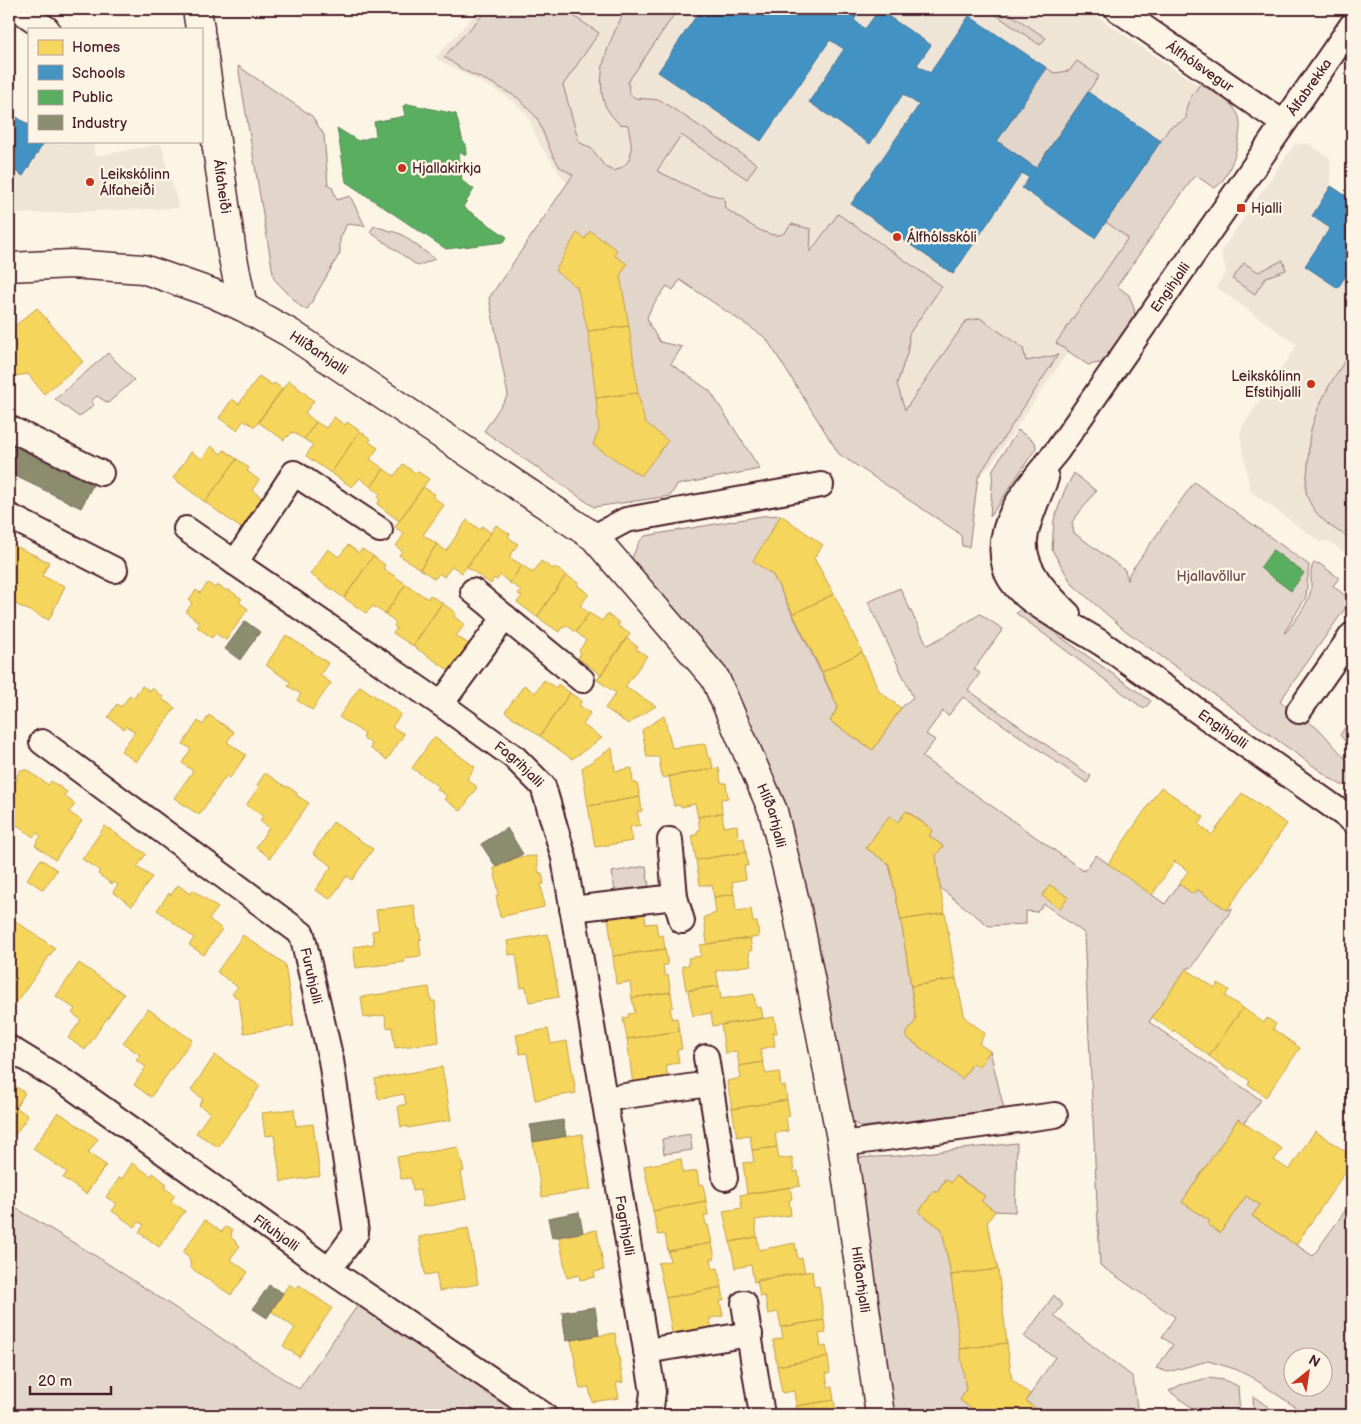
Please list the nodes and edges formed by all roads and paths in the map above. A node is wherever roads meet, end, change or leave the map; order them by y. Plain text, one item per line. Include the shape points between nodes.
1 (18, 9) edge
2 (1117, 9) edge
3 (1352, 25) edge
4 (46, 28) edge
5 (202, 47) edge
6 (1283, 123) junction
7 (9, 267) edge
8 (243, 307) junction
9 (9, 428) edge
10 (100, 473) dead end
11 (821, 485) dead end
12 (9, 516) edge
13 (186, 529) dead end
14 (380, 530) dead end
15 (594, 537) junction
16 (236, 563) junction
17 (115, 570) dead end
18 (473, 591) dead end
19 (505, 617) junction
20 (1352, 635) edge
21 (582, 680) dead end
22 (441, 704) junction
23 (1299, 711) dead end
24 (42, 742) dead end
25 (1352, 820) edge
26 (670, 840) dead end
27 (675, 897) junction
28 (572, 909) junction
29 (682, 921) dead end
30 (9, 1048) edge
31 (706, 1057) dead end
32 (710, 1084) junction
33 (604, 1099) junction
34 (1055, 1115) dead end
35 (842, 1144) junction
36 (726, 1178) dead end
37 (329, 1270) junction
38 (744, 1303) dead end
39 (750, 1334) junction
40 (646, 1350) junction
41 (544, 1415) edge
42 (650, 1415) edge
43 (762, 1415) edge
44 (880, 1415) edge

1 - 4 street
2 - 6 street, Álfhólsvegur
3 - 6 street, Álfabrekka
5 - 8 street, Álfaheiði
6 - 25 street, Engihjalli via 1057,451 1034,479 1010,517 1002,552 1005,568 1013,583 1044,610 1095,639
7 - 8 street, Hlíðarhjalli via 71,264 143,269
8 - 15 street, Hlíðarhjalli via 312,348
9 - 10 street
11 - 15 street via 626,520
12 - 17 street
13 - 16 street, Fagrihjalli
14 - 16 street via 294,473
15 - 35 street, Hlíðarhjalli via 715,678 773,811 798,910
16 - 22 street, Fagrihjalli
18 - 19 street
19 - 21 street
19 - 22 street
20 - 23 street
22 - 28 street, Fagrihjalli via 514,757 542,786 564,858
24 - 37 street, Furuhjalli via 302,934 331,1060 356,1233
26 - 27 street
27 - 28 street
27 - 29 street
28 - 33 street, Fagrihjalli
30 - 37 street, Fífuhjalli via 71,1086
31 - 32 street
32 - 33 street
32 - 36 street
33 - 40 street, Fagrihjalli
34 - 35 street
35 - 44 street, Hlíðarhjalli
37 - 41 street, Fífuhjalli
38 - 39 street
39 - 40 street
39 - 43 street
40 - 42 street, Fagrihjalli via 652,1392

